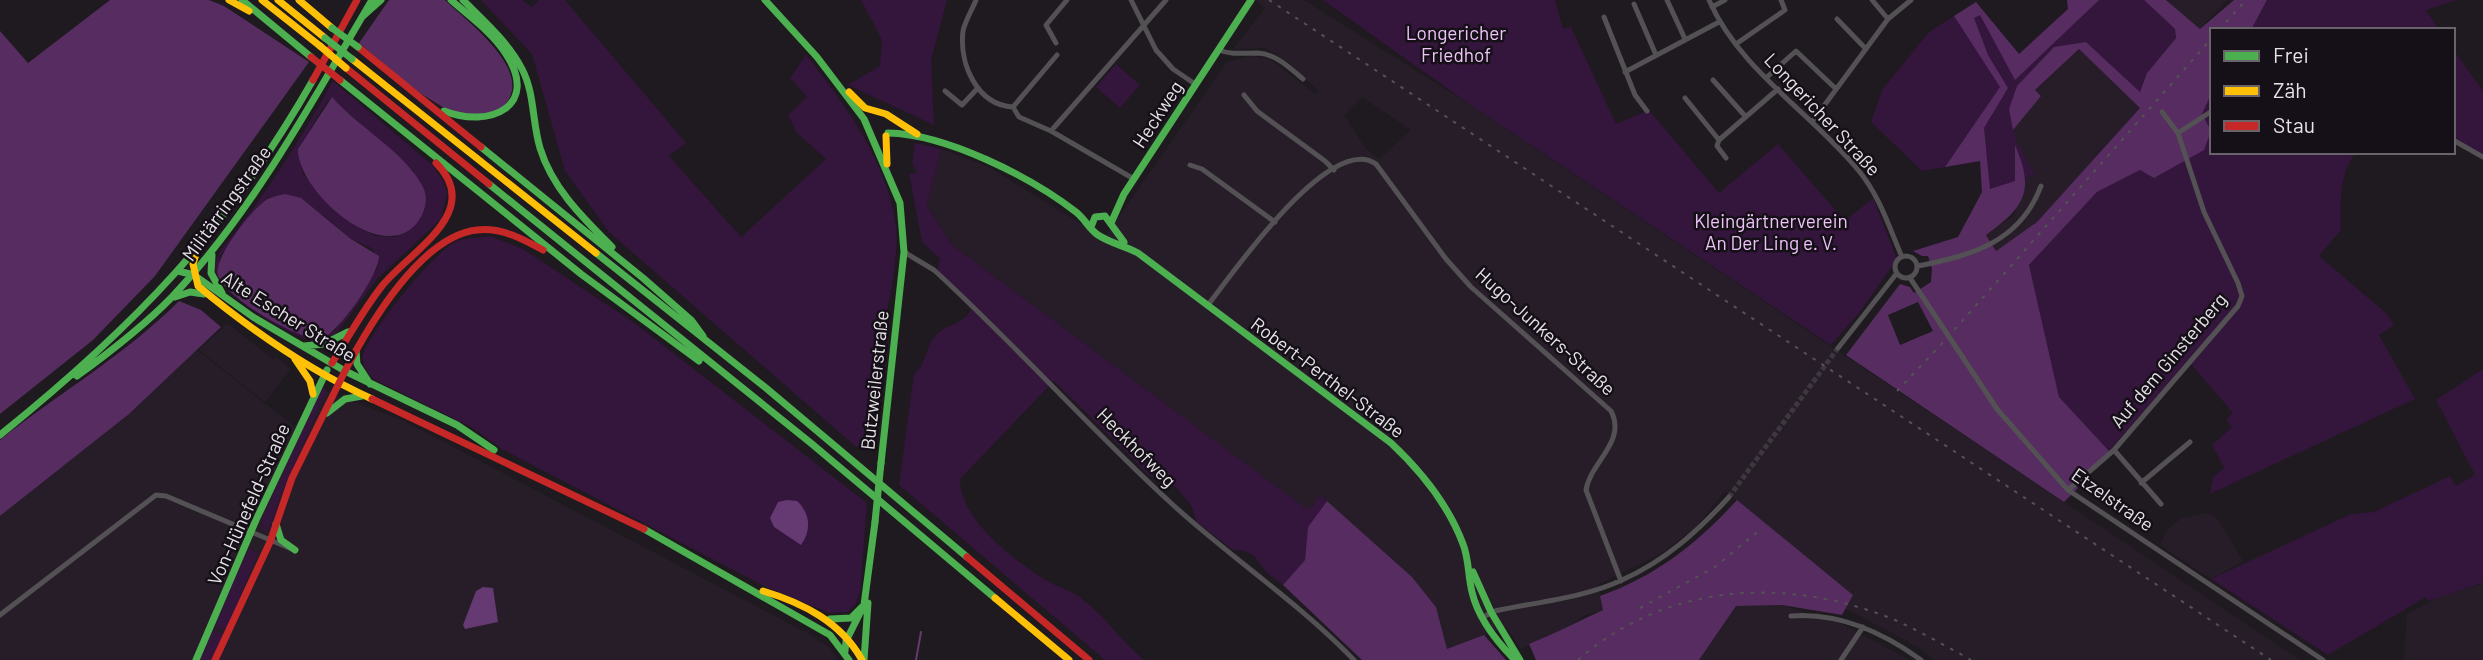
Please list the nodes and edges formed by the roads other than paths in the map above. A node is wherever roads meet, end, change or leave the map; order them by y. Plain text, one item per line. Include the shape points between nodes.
1 (229, 0) edge
2 (242, 0) edge
3 (262, 0) edge
4 (278, 0) edge
5 (299, 0) edge
6 (357, 0) edge
7 (372, 0) edge
8 (381, 0) edge
9 (451, 0) edge
10 (463, 0) edge
11 (765, 0) edge
12 (976, 0) edge
13 (1067, 0) edge
14 (1131, 0) edge
15 (1166, 0) edge
16 (1251, 0) edge
17 (1667, 0) edge
18 (1725, 0) edge
19 (1780, 0) edge
20 (1872, 0) edge
21 (1911, 0) edge
22 (1710, 3) edge
23 (1634, 4) dead end
24 (362, 17) junction
25 (1604, 17) dead end
26 (1837, 19) dead end
27 (1888, 19) junction
28 (1719, 22) junction
29 (272, 24) junction
30 (1144, 26) junction
31 (1685, 39) junction
32 (1056, 43) dead end
33 (1736, 44) junction
34 (1866, 48) junction
35 (1218, 50) junction
36 (1057, 55) dead end
37 (1656, 55) junction
38 (1625, 72) junction
39 (1766, 78) junction
40 (1303, 79) dead end
41 (1713, 80) dead end
42 (839, 83) junction
43 (1195, 84) junction
44 (1835, 88) junction
45 (977, 89) junction
46 (1778, 89) junction
47 (945, 91) dead end
48 (1244, 95) dead end
49 (1685, 98) dead end
50 (427, 103) junction
51 (1013, 107) junction
52 (1647, 110) dead end
53 (877, 111) junction
54 (2162, 112) dead end
55 (2210, 112) edge
56 (890, 117) junction
57 (1746, 117) junction
58 (1812, 122) junction
59 (866, 126) junction
60 (1051, 131) junction
61 (2178, 133) junction
62 (887, 134) junction
63 (407, 135) junction
64 (871, 135) junction
65 (1719, 140) junction
66 (930, 141) junction
67 (2455, 141) edge
68 (2483, 156) edge
69 (1726, 158) dead end
70 (1190, 165) dead end
71 (1334, 170) junction
72 (473, 171) junction
73 (890, 178) junction
74 (1134, 179) junction
75 (2041, 186) dead end
76 (1124, 194) junction
77 (1078, 213) junction
78 (1098, 216) junction
79 (1275, 222) junction
80 (1110, 225) junction
81 (1091, 227) junction
82 (1102, 235) junction
83 (1129, 247) junction
84 (197, 251) junction
85 (904, 253) junction
86 (212, 254) junction
87 (1902, 257) junction
88 (1918, 265) junction
89 (178, 271) junction
90 (1897, 273) junction
91 (581, 274) junction
92 (194, 275) junction
93 (643, 278) junction
94 (1910, 278) junction
95 (211, 297) junction
96 (172, 298) junction
97 (226, 298) junction
98 (1208, 305) junction
99 (352, 329) junction
100 (304, 346) junction
101 (710, 346) junction
102 (1838, 348) tunnel mouth
103 (356, 349) junction
104 (294, 358) junction
105 (331, 363) junction
106 (345, 371) junction
107 (326, 373) junction
108 (721, 373) junction
109 (339, 384) junction
110 (370, 384) junction
111 (62, 386) junction
112 (367, 396) junction
113 (313, 399) junction
114 (321, 422) junction
115 (0, 435) edge
116 (2190, 442) dead end
117 (2114, 450) junction
118 (510, 460) junction
119 (2141, 483) junction
120 (2068, 490) junction
121 (1729, 497) tunnel mouth
122 (2161, 504) dead end
123 (275, 522) junction
124 (251, 532) junction
125 (270, 542) junction
126 (295, 550) joint
127 (1469, 565) junction
128 (1621, 581) junction
129 (752, 588) junction
130 (868, 588) junction
131 (864, 603) junction
132 (1491, 612) junction
133 (0, 615) edge
134 (1791, 616) dead end
135 (820, 617) junction
136 (1483, 617) junction
137 (866, 624) junction
138 (1863, 627) junction
139 (845, 639) junction
140 (847, 657) edge
141 (195, 660) edge
142 (215, 660) edge
143 (863, 660) edge
144 (1069, 660) edge
145 (1090, 660) edge
146 (1354, 660) edge
147 (1518, 660) edge
148 (1841, 660) edge
149 (1921, 660) edge
150 (2323, 660) edge

1 - 29 main road
2 - 29 main road
3 - 72 main road, bridge
4 - 101 main road, bridge
5 - 50 main road, bridge
6 - 84 main road, Militärringstraße via 251,180
7 - 24 main road, Militärringstraße
8 - 24 main road
9 - 50 main road via 508,57 515,90 506,109 485,120 465,120
10 - 93 main road via 507,45 525,75 540,147 556,183 582,217
11 - 42 main road
12 - 45 street via 964,29 963,51
13 - 32 street via 1046,25
14 - 30 street
15 - 30 street
16 - 35 main road, Heckweg
17 - 31 street
18 - 22 street
19 - 33 street via 1785,10
20 - 27 street
21 - 27 street
22 - 28 street, Longericher Straße
23 - 37 street
24 - 86 main road, Militärringstraße via 280,156
25 - 38 street
26 - 34 street
27 - 34 street
28 - 31 street
28 - 33 street, Longericher Straße
29 - 63 main road, bridge
30 - 43 street via 1165,59
30 - 60 street
31 - 37 street
33 - 39 street, Longericher Straße
34 - 44 street
35 - 40 street via 1233,56 1260,53 1272,57
35 - 43 main road, Heckweg
36 - 51 street
37 - 38 street
38 - 52 street
39 - 44 street via 1796,51
39 - 46 street, Longericher Straße
41 - 57 street
42 - 53 main road via 865,107
42 - 59 main road
43 - 74 main road, Heckweg
44 - 58 street
45 - 47 street via 962,106
45 - 51 street via 999,106
46 - 57 street
46 - 58 street, Longericher Straße
48 - 71 street via 1257,111
49 - 65 street
50 - 93 main road
51 - 60 street via 1019,117
53 - 56 main road
53 - 59 main road
54 - 61 street
55 - 61 street
56 - 62 main road via 892,126
56 - 66 main road
57 - 65 street
58 - 87 street, Longericher Straße via 1868,183
59 - 64 main road
60 - 74 street
61 - 117 street, Auf dem Ginsterberg via 2204,212 2242,296 2231,316
62 - 64 main road
62 - 66 main road
62 - 73 main road, Butzweilerstraße via 884,148
63 - 72 main road
63 - 91 main road
63 - 99 main road, Von-Hünefeld-Straße via 447,174 453,193 450,213 439,231 390,277
64 - 73 main road, Butzweilerstraße
65 - 69 street via 1717,146
66 - 77 main road via 1005,168
67 - 68 street
70 - 79 street
71 - 79 street, Hugo-Junkers-Straße via 1301,191
71 - 128 street, Hugo-Junkers-Straße via 1360,158 1377,164 1472,287 1611,411 1617,427 1614,438 1586,490
72 - 108 main road
73 - 85 main road, Butzweilerstraße via 900,202
74 - 76 main road, Heckweg
75 - 88 street via 2033,206 2007,234 1972,252
76 - 78 main road, Heckweg
76 - 80 main road, Heckweg
77 - 78 main road
77 - 81 main road
78 - 80 main road, Robert-Perthel-Straße
78 - 81 main road
79 - 98 street, Hugo-Junkers-Straße
80 - 82 main road
80 - 83 main road, Robert-Perthel-Straße
81 - 82 main road, Robert-Perthel-Straße
82 - 83 main road, Robert-Perthel-Straße
83 - 98 main road, Robert-Perthel-Straße
84 - 89 main road, Militärringstraße
84 - 92 main road
85 - 130 main road, Butzweilerstraße, bridge
85 - 146 street, Heckhofweg via 934,270 1170,502 1276,587
86 - 92 main road, Militärringstraße
86 - 97 main road via 211,273
87 - 88 street via 1912,257
87 - 90 street via 1895,266
88 - 94 street
89 - 92 main road
89 - 111 main road, Militärringstraße
90 - 94 street
90 - 102 street
91 - 103 main road, Von-Hünefeld-Straße via 510,233 493,229 463,232 441,242 420,261
91 - 108 main road via 688,355
92 - 95 main road, Alte Escher Straße via 198,286
92 - 96 main road, Militärringstraße
92 - 97 main road, Alte Escher Straße
93 - 101 main road via 692,321
94 - 120 street, Etzelstraße via 1997,409
95 - 96 main road via 195,292
95 - 104 main road, Alte Escher Straße
96 - 111 main road, Militärringstraße via 118,349
97 - 100 main road, Alte Escher Straße
98 - 127 main road, Robert-Perthel-Straße via 1407,457 1440,499
99 - 100 main road via 332,341
99 - 105 main road, Von-Hünefeld-Straße
100 - 105 main road, Alte Escher Straße
101 - 145 main road
103 - 106 main road, Von-Hünefeld-Straße
103 - 110 main road
104 - 107 main road, Alte Escher Straße
104 - 113 main road via 310,381
105 - 106 main road, Alte Escher Straße
105 - 107 main road, Von-Hünefeld-Straße
106 - 109 main road, Von-Hünefeld-Straße
106 - 110 main road, Alte Escher Straße
107 - 109 main road, Alte Escher Straße
107 - 113 main road, Von-Hünefeld-Straße
108 - 144 main road
109 - 112 main road, Alte Escher Straße
109 - 114 main road, Von-Hünefeld-Straße
110 - 118 main road, Alte Escher Straße via 457,425
111 - 115 main road, Militärringstraße
112 - 114 main road via 345,398
112 - 118 main road, Alte Escher Straße
113 - 124 main road, Von-Hünefeld-Straße
114 - 123 main road, Von-Hünefeld-Straße
116 - 119 street
117 - 119 street, Auf dem Ginsterberg
117 - 120 street, Auf dem Ginsterberg
118 - 129 main road, Alte Escher Straße
119 - 122 street, Auf dem Ginsterberg
120 - 150 street, Etzelstraße
121 - 128 street via 1697,532
123 - 125 main road, Von-Hünefeld-Straße
123 - 126 main road via 281,540
124 - 125 street
124 - 133 street via 156,495
124 - 141 main road, Von-Hünefeld-Straße
125 - 126 street, Von-Hünefeld-Straße
125 - 142 main road, Von-Hünefeld-Straße
127 - 132 main road, Robert-Perthel-Straße
127 - 136 main road, Robert-Perthel-Straße via 1472,592
128 - 132 street
129 - 135 main road, Alte Escher Straße
129 - 139 main road, Alte Escher Straße
130 - 131 main road, Butzweilerstraße
130 - 137 main road, Butzweilerstraße
131 - 135 main road via 858,614 847,619
131 - 139 main road, Butzweilerstraße via 860,620
132 - 136 street
132 - 147 main road, Robert-Perthel-Straße
134 - 138 street via 1812,614
135 - 139 main road, Alte Escher Straße
136 - 147 main road, Robert-Perthel-Straße via 1493,636
137 - 139 main road
137 - 143 main road, Butzweilerstraße
138 - 148 street
138 - 149 street
139 - 140 main road
139 - 143 main road, Alte Escher Straße

